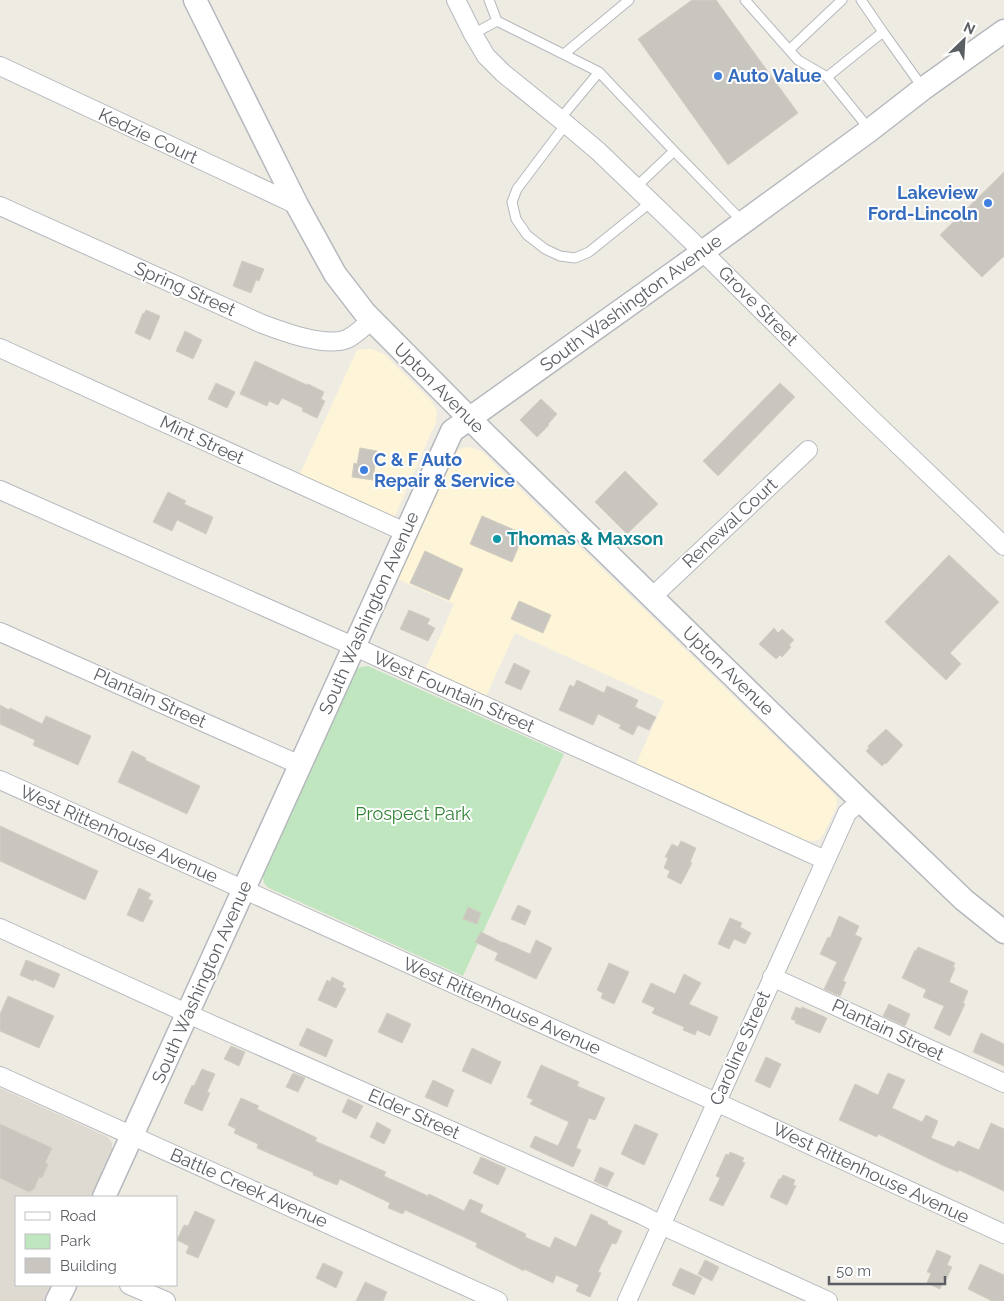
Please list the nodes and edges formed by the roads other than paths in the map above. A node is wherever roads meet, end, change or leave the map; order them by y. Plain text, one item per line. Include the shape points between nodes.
1 (195, 0) edge
2 (456, 0) edge
3 (489, 0) edge
4 (629, 0) edge
5 (745, 0) edge
6 (842, 0) edge
7 (861, 0) edge
8 (497, 21) junction
9 (1004, 31) edge
10 (883, 32) junction
11 (472, 34) junction
12 (789, 50) junction
13 (564, 54) junction
14 (0, 66) edge
15 (599, 72) junction
16 (827, 77) junction
17 (924, 88) junction
18 (563, 121) junction
19 (870, 130) junction
20 (674, 151) junction
21 (636, 187) junction
22 (651, 202) junction
23 (297, 205) junction
24 (0, 206) edge
25 (743, 222) junction
26 (703, 252) junction
27 (372, 320) junction
28 (0, 348) edge
29 (470, 418) junction
30 (808, 450) dead end
31 (0, 490) edge
32 (405, 532) junction
33 (1004, 546) edge
34 (652, 597) junction
35 (0, 632) edge
36 (353, 646) junction
37 (300, 765) junction
38 (0, 780) edge
39 (862, 801) junction
40 (825, 860) junction
41 (244, 889) junction
42 (0, 928) edge
43 (1004, 932) edge
44 (772, 977) junction
45 (187, 1014) junction
46 (0, 1076) edge
47 (1004, 1083) edge
48 (716, 1102) junction
49 (132, 1135) junction
50 (104, 1196) edge
51 (661, 1225) junction
52 (1004, 1234) edge
53 (64, 1286) edge
54 (131, 1286) edge
55 (57, 1301) edge
56 (166, 1301) edge
57 (498, 1301) edge
58 (627, 1301) edge
59 (828, 1301) edge

1 - 23 street, Upton Avenue
2 - 11 street, Grove Street
3 - 8 lane
4 - 13 lane
5 - 12 lane
6 - 12 lane
7 - 10 lane
8 - 11 lane
8 - 13 lane
9 - 17 street, South Washington Avenue
10 - 16 lane
10 - 17 lane
11 - 18 street, Grove Street via 486,56 503,73
12 - 16 lane via 798,60
13 - 15 lane
14 - 23 street, Kedzie Court
15 - 18 lane
15 - 20 lane
16 - 19 lane
17 - 19 street, South Washington Avenue
18 - 21 street, Grove Street
18 - 22 lane via 517,189 512,202 516,219 527,235 545,249 575,258 589,252
19 - 25 street, South Washington Avenue
20 - 21 lane
20 - 25 lane
21 - 22 street, Grove Street
22 - 26 street, Grove Street
23 - 27 street, Upton Avenue via 335,274
24 - 27 street, Spring Street via 285,333 340,340 348,338
25 - 26 street, South Washington Avenue
26 - 29 street, South Washington Avenue
26 - 33 street, Grove Street
27 - 29 street, Upton Avenue
28 - 32 street, Mint Street
29 - 32 street, South Washington Avenue via 452,432
29 - 34 street, Upton Avenue
30 - 34 street, Renewal Court
31 - 36 street, West Fountain Street
32 - 36 street, South Washington Avenue
34 - 39 street, Upton Avenue
35 - 37 street, Plantain Street
36 - 37 street, South Washington Avenue
36 - 40 street, West Fountain Street
37 - 41 street, South Washington Avenue
38 - 41 street, West Rittenhouse Avenue
39 - 40 street, Caroline Street via 847,813
39 - 43 street, Upton Avenue via 964,900
40 - 44 street, Caroline Street
41 - 45 street, South Washington Avenue
41 - 48 street, West Rittenhouse Avenue
42 - 45 street, Elder Street
44 - 47 street, Plantain Street
44 - 48 street, Caroline Street
45 - 49 street, South Washington Avenue
45 - 51 street, Elder Street
46 - 49 street, Battle Creek Avenue
48 - 51 street, Caroline Street
48 - 52 street, West Rittenhouse Avenue
49 - 50 street, South Washington Avenue
49 - 57 street, Battle Creek Avenue
51 - 58 street, Caroline Street
51 - 59 street, Elder Street
53 - 55 street
54 - 56 street

